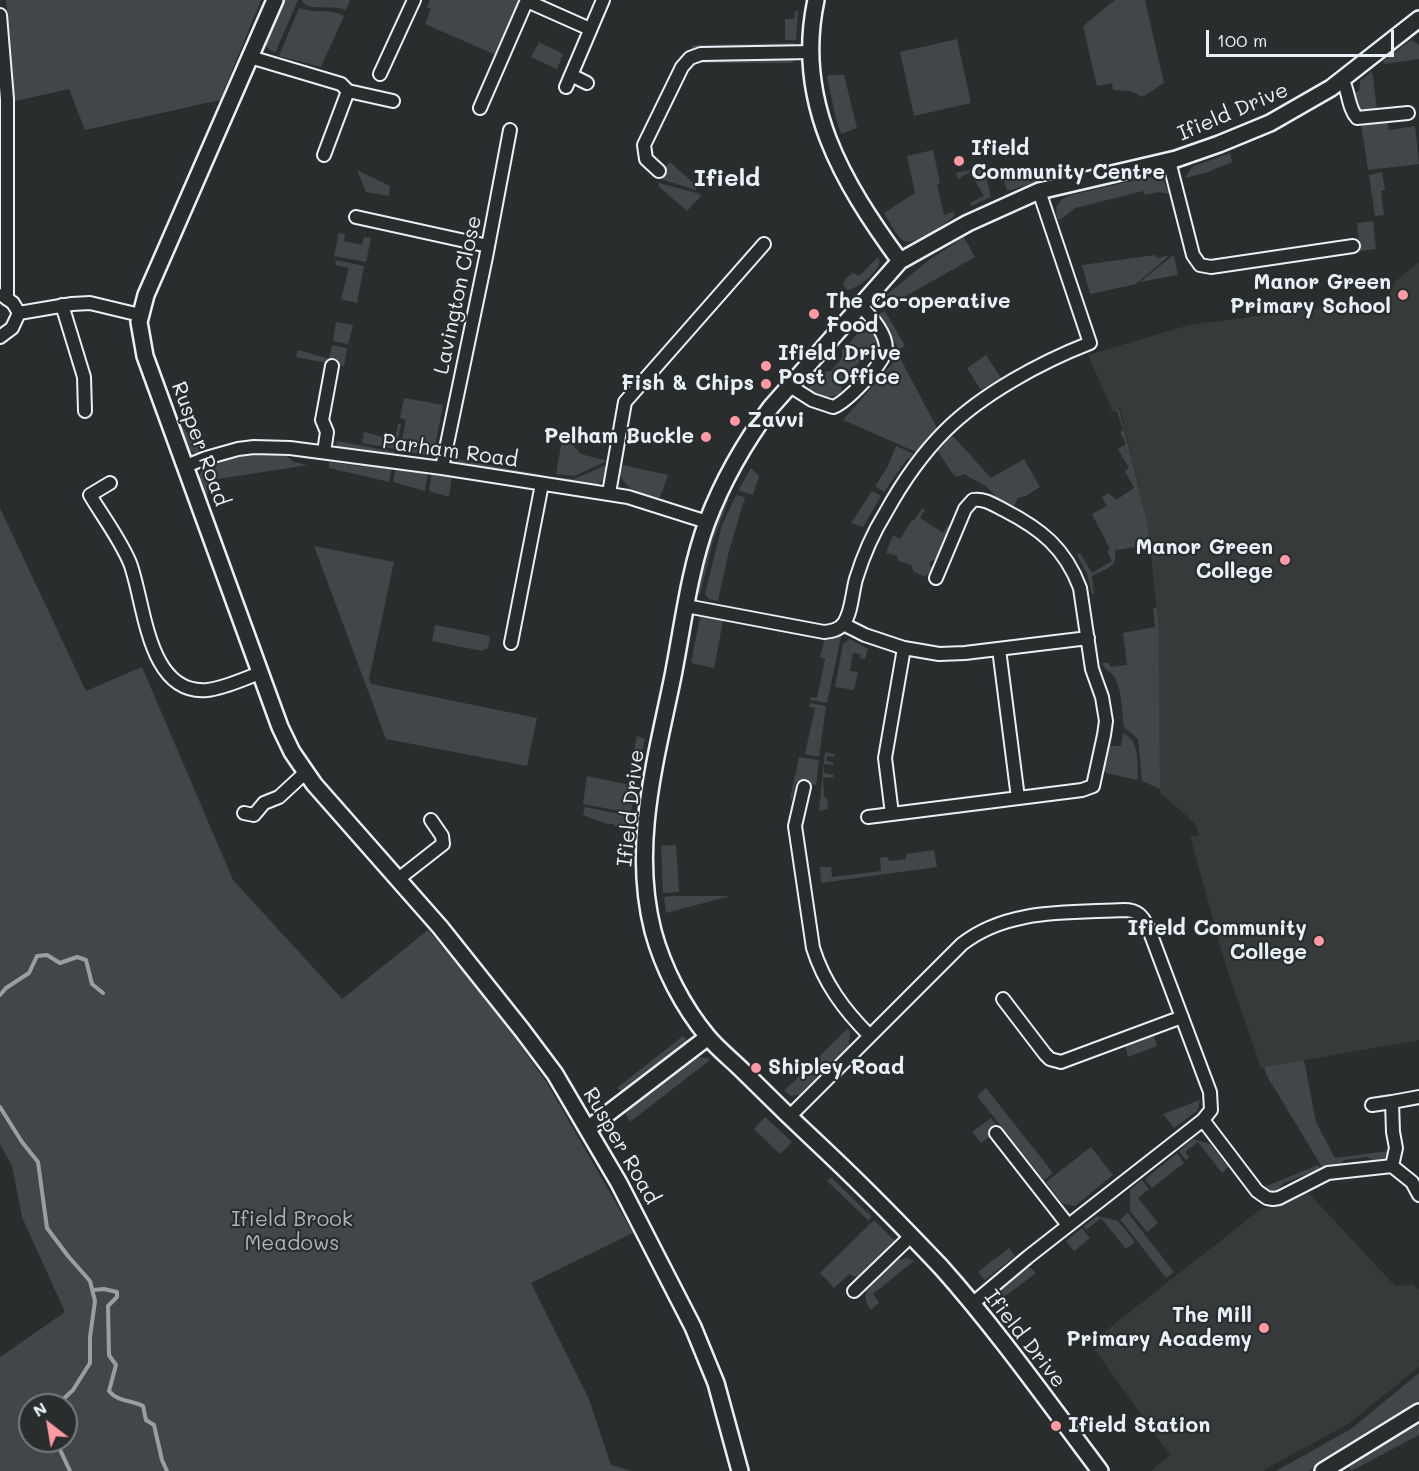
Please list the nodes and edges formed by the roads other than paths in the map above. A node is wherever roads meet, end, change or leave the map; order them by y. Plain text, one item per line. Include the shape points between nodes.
1 (275, 0) edge
2 (414, 0) edge
3 (603, 0) edge
4 (816, 0) edge
5 (527, 1) edge
6 (0, 15) edge
7 (1419, 19) edge
8 (590, 29) junction
9 (811, 52) junction
10 (250, 57) junction
11 (380, 74) dead end
12 (1342, 80) junction
13 (587, 83) dead end
14 (348, 91) junction
15 (393, 102) dead end
16 (480, 108) dead end
17 (1408, 113) dead end
18 (510, 130) dead end
19 (324, 155) dead end
20 (1169, 161) junction
21 (659, 171) dead end
22 (1039, 191) junction
23 (356, 217) dead end
24 (764, 244) dead end
25 (488, 246) junction
26 (1353, 246) dead end
27 (900, 261) junction
28 (3, 297) edge
29 (62, 306) junction
30 (862, 307) junction
31 (19, 314) junction
32 (140, 315) junction
33 (0, 337) edge
34 (332, 366) dead end
35 (790, 386) junction
36 (85, 411) dead end
37 (324, 452) junction
38 (186, 466) junction
39 (442, 468) junction
40 (110, 483) dead end
41 (542, 484) junction
42 (609, 493) junction
43 (707, 522) junction
44 (936, 578) dead end
45 (686, 606) junction
46 (843, 624) junction
47 (1088, 638) junction
48 (512, 643) dead end
49 (904, 648) junction
50 (999, 649) junction
51 (260, 673) junction
52 (306, 772) junction
53 (804, 787) dead end
54 (1018, 798) junction
55 (244, 813) dead end
56 (892, 814) junction
57 (868, 818) dead end
58 (431, 820) dead end
59 (398, 880) junction
60 (1003, 999) dead end
61 (1182, 1017) junction
62 (870, 1036) junction
63 (708, 1037) junction
64 (1419, 1097) edge
65 (1392, 1102) junction
66 (1372, 1105) dead end
67 (789, 1117) junction
68 (1203, 1120) junction
69 (589, 1128) junction
70 (996, 1133) dead end
71 (1392, 1166) junction
72 (1419, 1195) edge
73 (1068, 1225) junction
74 (911, 1236) junction
75 (854, 1291) dead end
76 (972, 1304) junction
77 (1419, 1412) edge
78 (740, 1471) edge
79 (1100, 1471) edge
80 (1323, 1471) edge

1 - 10 street, Rusper Road
2 - 11 street
3 - 8 street
4 - 9 street
5 - 8 street
5 - 16 street
6 - 28 street via 7,99
7 - 12 street, Ifield Drive
8 - 13 street via 568,81
9 - 21 street via 701,54 690,58 644,145 646,159
9 - 27 street via 816,95 833,153 854,195
10 - 14 street via 341,84
10 - 32 street, Rusper Road
12 - 17 street via 1356,118
12 - 20 street, Ifield Drive via 1270,123
14 - 15 street
14 - 19 street
18 - 25 street, Lavington Close
20 - 22 street, Ifield Drive
20 - 26 street via 1193,255 1200,265 1211,267
22 - 27 street, Ifield Drive via 968,223
22 - 46 street via 1090,344 1059,356 995,392 929,447 874,535
23 - 25 street
24 - 42 street via 625,402
25 - 39 street, Lavington Close
27 - 30 street, Ifield Drive
28 - 31 street
29 - 31 street
29 - 32 street via 90,303
29 - 36 street via 84,377
30 - 35 street, Ifield Drive
30 - 35 street via 877,326 886,349 865,380 833,407
31 - 33 street via 12,328
32 - 38 street, Rusper Road via 145,356
34 - 37 street via 322,415 327,432
35 - 43 street, Ifield Drive via 753,431
37 - 38 street, Parham Road via 254,447
37 - 39 street, Parham Road
38 - 51 street, Rusper Road
39 - 41 street, Parham Road
40 - 51 street via 90,495 130,564 161,666 179,683 198,690
41 - 42 street, Parham Road
41 - 48 street
42 - 43 street, Parham Road
43 - 45 street, Ifield Drive
44 - 47 street via 965,509 973,500 985,501 1039,529 1061,553 1080,588
45 - 46 street via 824,632
45 - 63 street, Ifield Drive via 654,768 643,861 648,907 659,951 680,994
46 - 49 street
47 - 50 street
47 - 54 street via 1106,721 1093,786
49 - 50 street via 952,654
49 - 56 street via 885,758
50 - 54 street
51 - 52 street, Rusper Road via 280,727
52 - 55 street via 254,815
52 - 59 street, Rusper Road
53 - 62 street via 795,826 813,948 831,990
54 - 56 street
56 - 57 street
58 - 59 street via 443,844
59 - 69 street, Rusper Road via 522,1030
60 - 61 street via 1055,1062
61 - 62 street via 1145,920 1136,911 1113,910 1026,916 987,927 962,944
61 - 68 street via 1212,1099 1211,1110
62 - 67 street
63 - 67 street, Ifield Drive
63 - 69 street
64 - 65 street
65 - 66 street
65 - 71 street via 1396,1153
67 - 74 street, Ifield Drive
68 - 71 street via 1257,1191 1273,1200 1328,1173
68 - 73 street
69 - 78 street, Rusper Road via 706,1356 727,1416
70 - 73 street
71 - 72 street via 1412,1182
73 - 76 street
74 - 75 street
74 - 76 street, Ifield Drive
76 - 79 street, Ifield Drive
77 - 80 street

